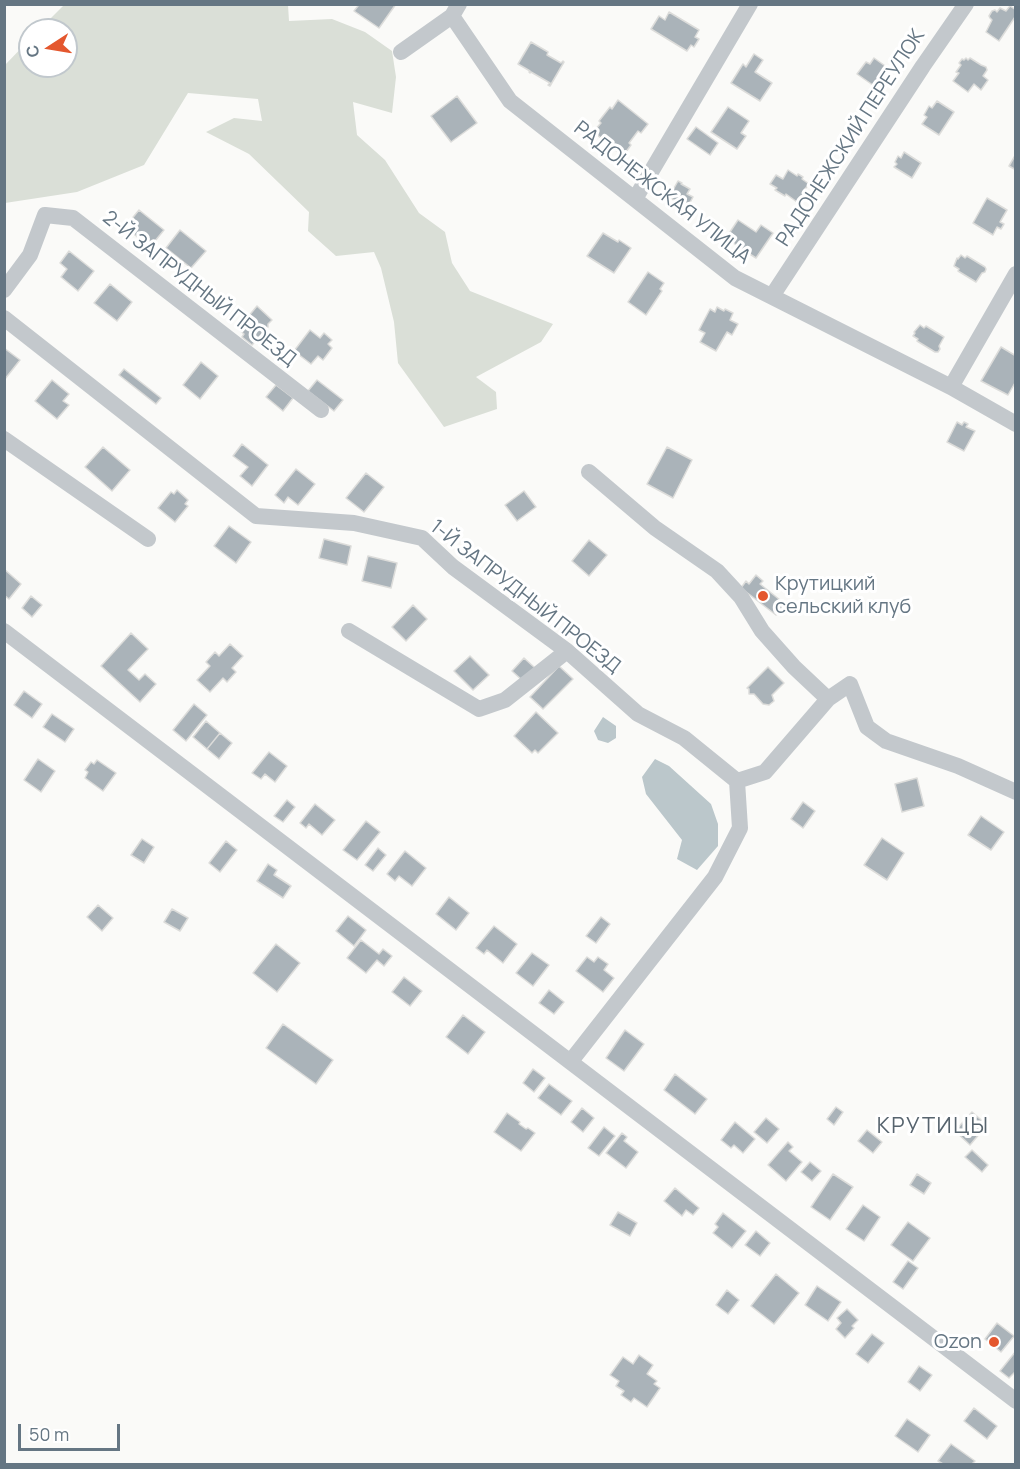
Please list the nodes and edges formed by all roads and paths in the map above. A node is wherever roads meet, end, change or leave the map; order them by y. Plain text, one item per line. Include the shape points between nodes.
1 (750, 4) edge
2 (966, 4) edge
3 (455, 10) edge
4 (400, 52) dead end
5 (635, 199) junction
6 (1016, 274) edge
7 (4, 290) edge
8 (772, 296) junction
9 (4, 318) edge
10 (951, 387) junction
11 (321, 410) dead end
12 (1016, 424) edge
13 (4, 439) edge
14 (589, 472) dead end
15 (148, 539) dead end
16 (4, 631) edge
17 (349, 631) dead end
18 (567, 651) junction
19 (828, 699) junction
20 (737, 781) junction
21 (1016, 792) edge
22 (571, 1061) junction
23 (1016, 1401) edge

1 - 5 street
2 - 8 street, РАДОНЕЖСКИЙ ПЕРЕУЛОК
3 - 4 street
3 - 5 street, РАДОНЕЖСКАЯ УЛИЦА via 510,101
5 - 8 street, РАДОНЕЖСКАЯ УЛИЦА via 735,278
6 - 10 street
7 - 11 street, 2-Й ЗАПРУДНЫЙ ПРОЕЗД via 30,255 45,215 73,218
8 - 10 street, РАДОНЕЖСКАЯ УЛИЦА
9 - 18 street, 1-Й ЗАПРУДНЫЙ ПРОЕЗД via 256,516 354,523 422,538 453,567
10 - 12 street, РАДОНЕЖСКАЯ УЛИЦА
13 - 15 street
14 - 19 street via 655,528 717,571 741,597 762,631
16 - 22 street
17 - 18 street via 479,709 505,700
18 - 20 street, 1-Й ЗАПРУДНЫЙ ПРОЕЗД via 638,714 684,738
19 - 20 street via 765,772
19 - 21 street via 850,684 867,727 886,741 958,766
20 - 22 street via 740,828 715,877
22 - 23 street

